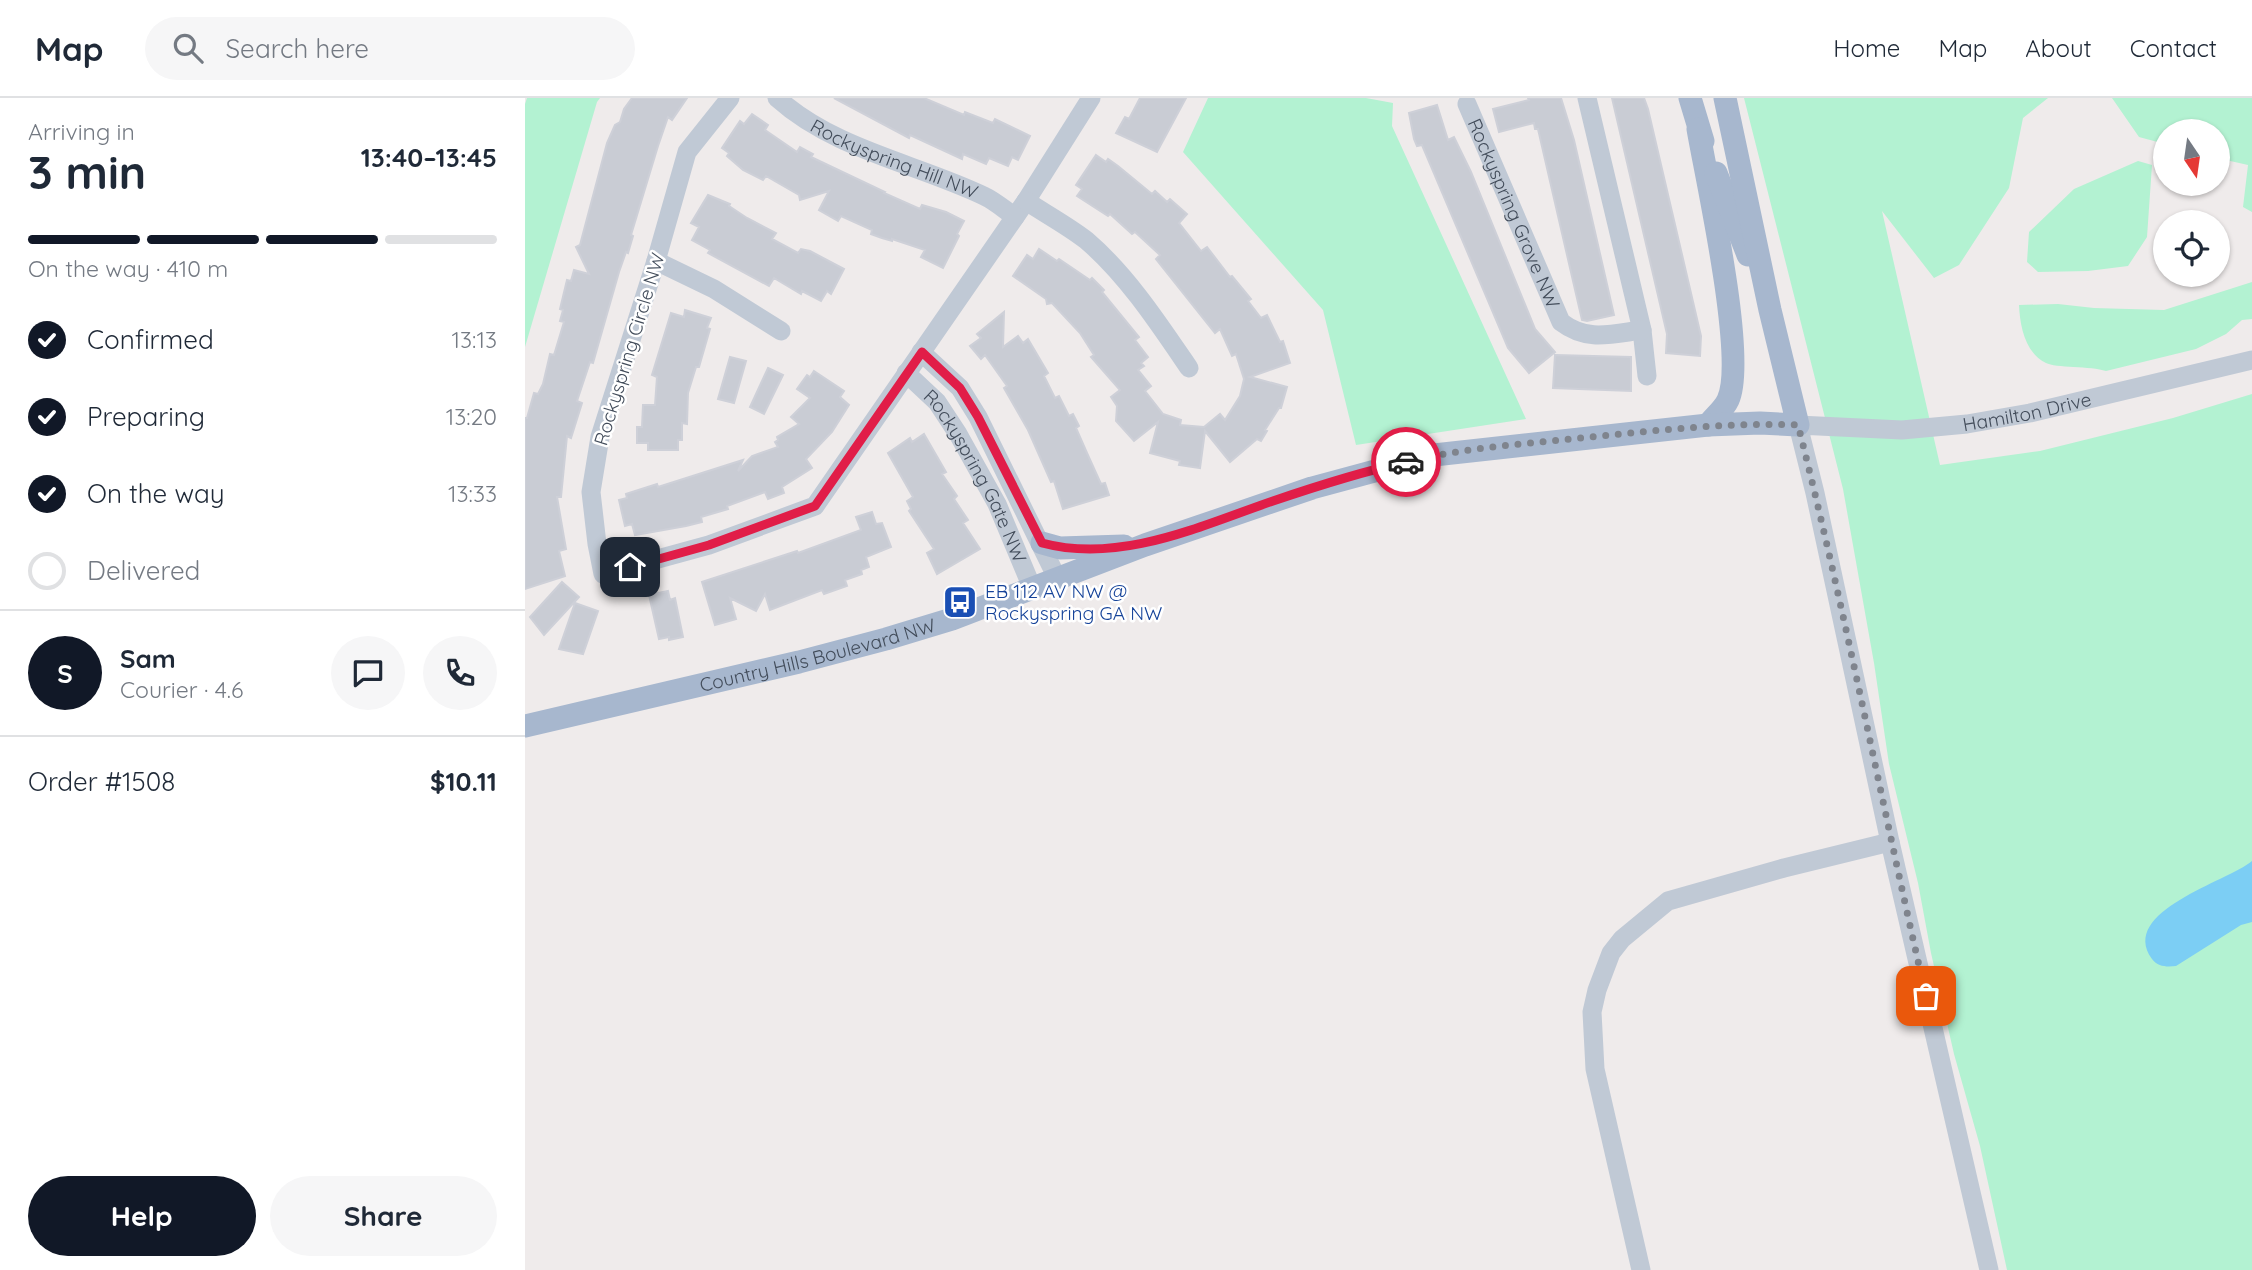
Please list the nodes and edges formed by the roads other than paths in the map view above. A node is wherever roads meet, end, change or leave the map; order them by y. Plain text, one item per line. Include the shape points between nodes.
1 (730, 98) edge
2 (777, 98) edge
3 (1091, 98) edge
4 (1587, 98) edge
5 (1690, 98) edge
6 (1725, 98) edge
7 (1469, 100) edge
8 (1698, 129) junction
9 (1021, 209) junction
10 (656, 261) junction
11 (1770, 310) junction
12 (1642, 330) junction
13 (781, 331) dead end
14 (922, 352) junction
15 (2252, 360) edge
16 (1189, 368) dead end
17 (906, 373) junction
18 (1647, 376) dead end
19 (1708, 425) junction
20 (1798, 425) junction
21 (1042, 543) junction
22 (1145, 545) junction
23 (1058, 580) junction
24 (1033, 590) junction
25 (525, 726) edge
26 (1890, 842) junction
27 (1641, 1270) edge
28 (1989, 1270) edge

1 - 10 street, Rockyspring Circle NW via 687,152
2 - 9 street, Rockyspring Hill NW via 797,116 851,144
3 - 9 street, Rockyspring Circle NW
4 - 12 street
5 - 8 main road
6 - 11 main road
7 - 12 street, Rockyspring Grove NW via 1560,322 1596,337
8 - 11 main road
8 - 19 main road via 1729,311 1733,372 1728,401
9 - 14 street, Rockyspring Circle NW
9 - 16 street, Rockyspring Hill NW via 1086,240 1120,276
10 - 13 street via 714,289
10 - 17 street, Rockyspring Circle NW via 600,437 590,492 604,574 709,545 815,506
11 - 20 main road
12 - 18 street
14 - 17 street, Rockyspring Circle NW
14 - 21 street, Rockyspring Gate NW via 960,388
15 - 20 street, Hamilton Drive via 1967,425 1902,430
17 - 24 street, Rockyspring Gate NW via 937,402 958,434 997,504
19 - 20 main road, Country Hills Boulevard NW
19 - 22 main road, Country Hills Boulevard NW via 1434,455 1312,488
20 - 26 street
21 - 22 main road via 1060,548
21 - 23 street, Rockyspring Gate NW
22 - 23 main road, Country Hills Boulevard NW
23 - 24 main road, Country Hills Boulevard NW
24 - 25 main road, Country Hills Boulevard NW via 886,639
26 - 27 street via 1668,901 1611,953 1592,1012 1595,1069
26 - 28 street

